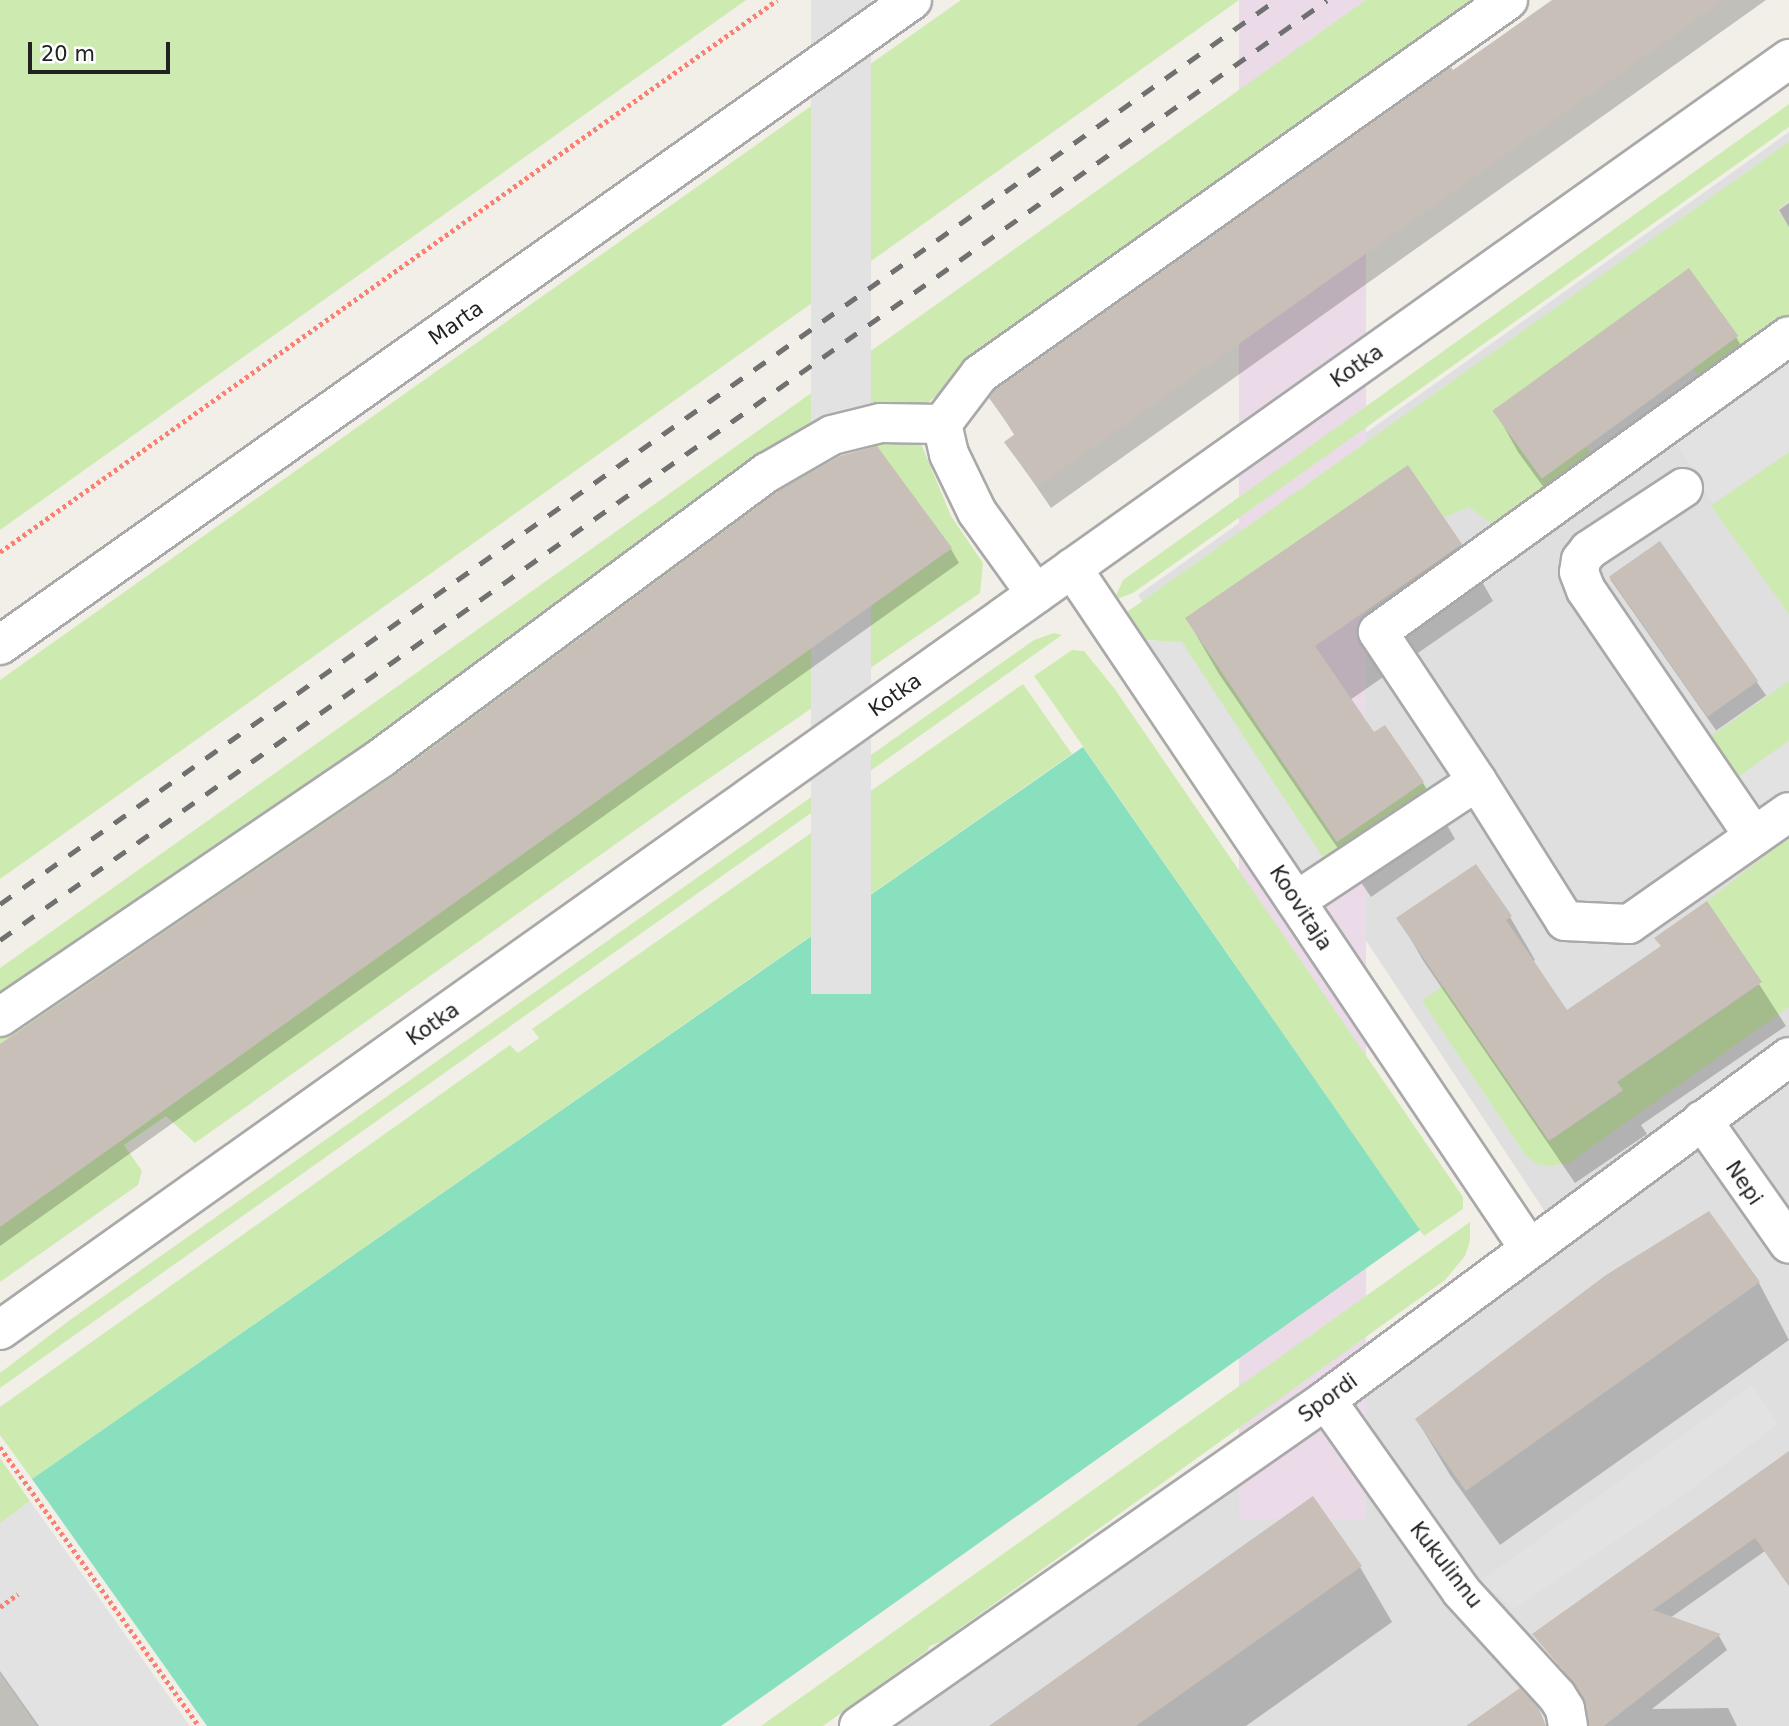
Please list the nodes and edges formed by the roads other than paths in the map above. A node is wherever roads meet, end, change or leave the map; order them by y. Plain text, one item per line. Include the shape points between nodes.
1 (912, 0) edge
2 (1508, 0) edge
3 (1789, 59) edge
4 (1789, 336) edge
5 (942, 424) junction
6 (1683, 488) dead end
7 (1072, 568) junction
8 (1036, 594) junction
9 (0, 645) edge
10 (1477, 781) junction
11 (1789, 812) edge
12 (1755, 836) junction
13 (1296, 901) junction
14 (0, 1017) edge
15 (1789, 1057) edge
16 (1702, 1120) junction
17 (1789, 1244) edge
18 (1530, 1248) junction
19 (0, 1330) edge
20 (1326, 1400) junction
21 (859, 1726) edge
22 (1568, 1726) edge

1 - 9 street, Marta
2 - 5 street via 980,374
3 - 7 street, Kotka
4 - 10 street via 1378,632
5 - 8 street via 948,454 977,512
5 - 14 street via 881,423 832,435 768,471 381,758
6 - 12 street via 1589,550 1579,572 1586,590
7 - 8 street, Kotka
7 - 13 street, Koovitaja
8 - 19 street, Kotka
10 - 12 street via 1565,921 1629,925
10 - 13 street
11 - 12 street
13 - 18 street, Koovitaja
15 - 16 street, Spordi
16 - 17 street, Nepi
16 - 18 street, Spordi
18 - 20 street, Spordi
20 - 21 street, Spordi
20 - 22 street, Kukulinnu via 1461,1591 1557,1696

